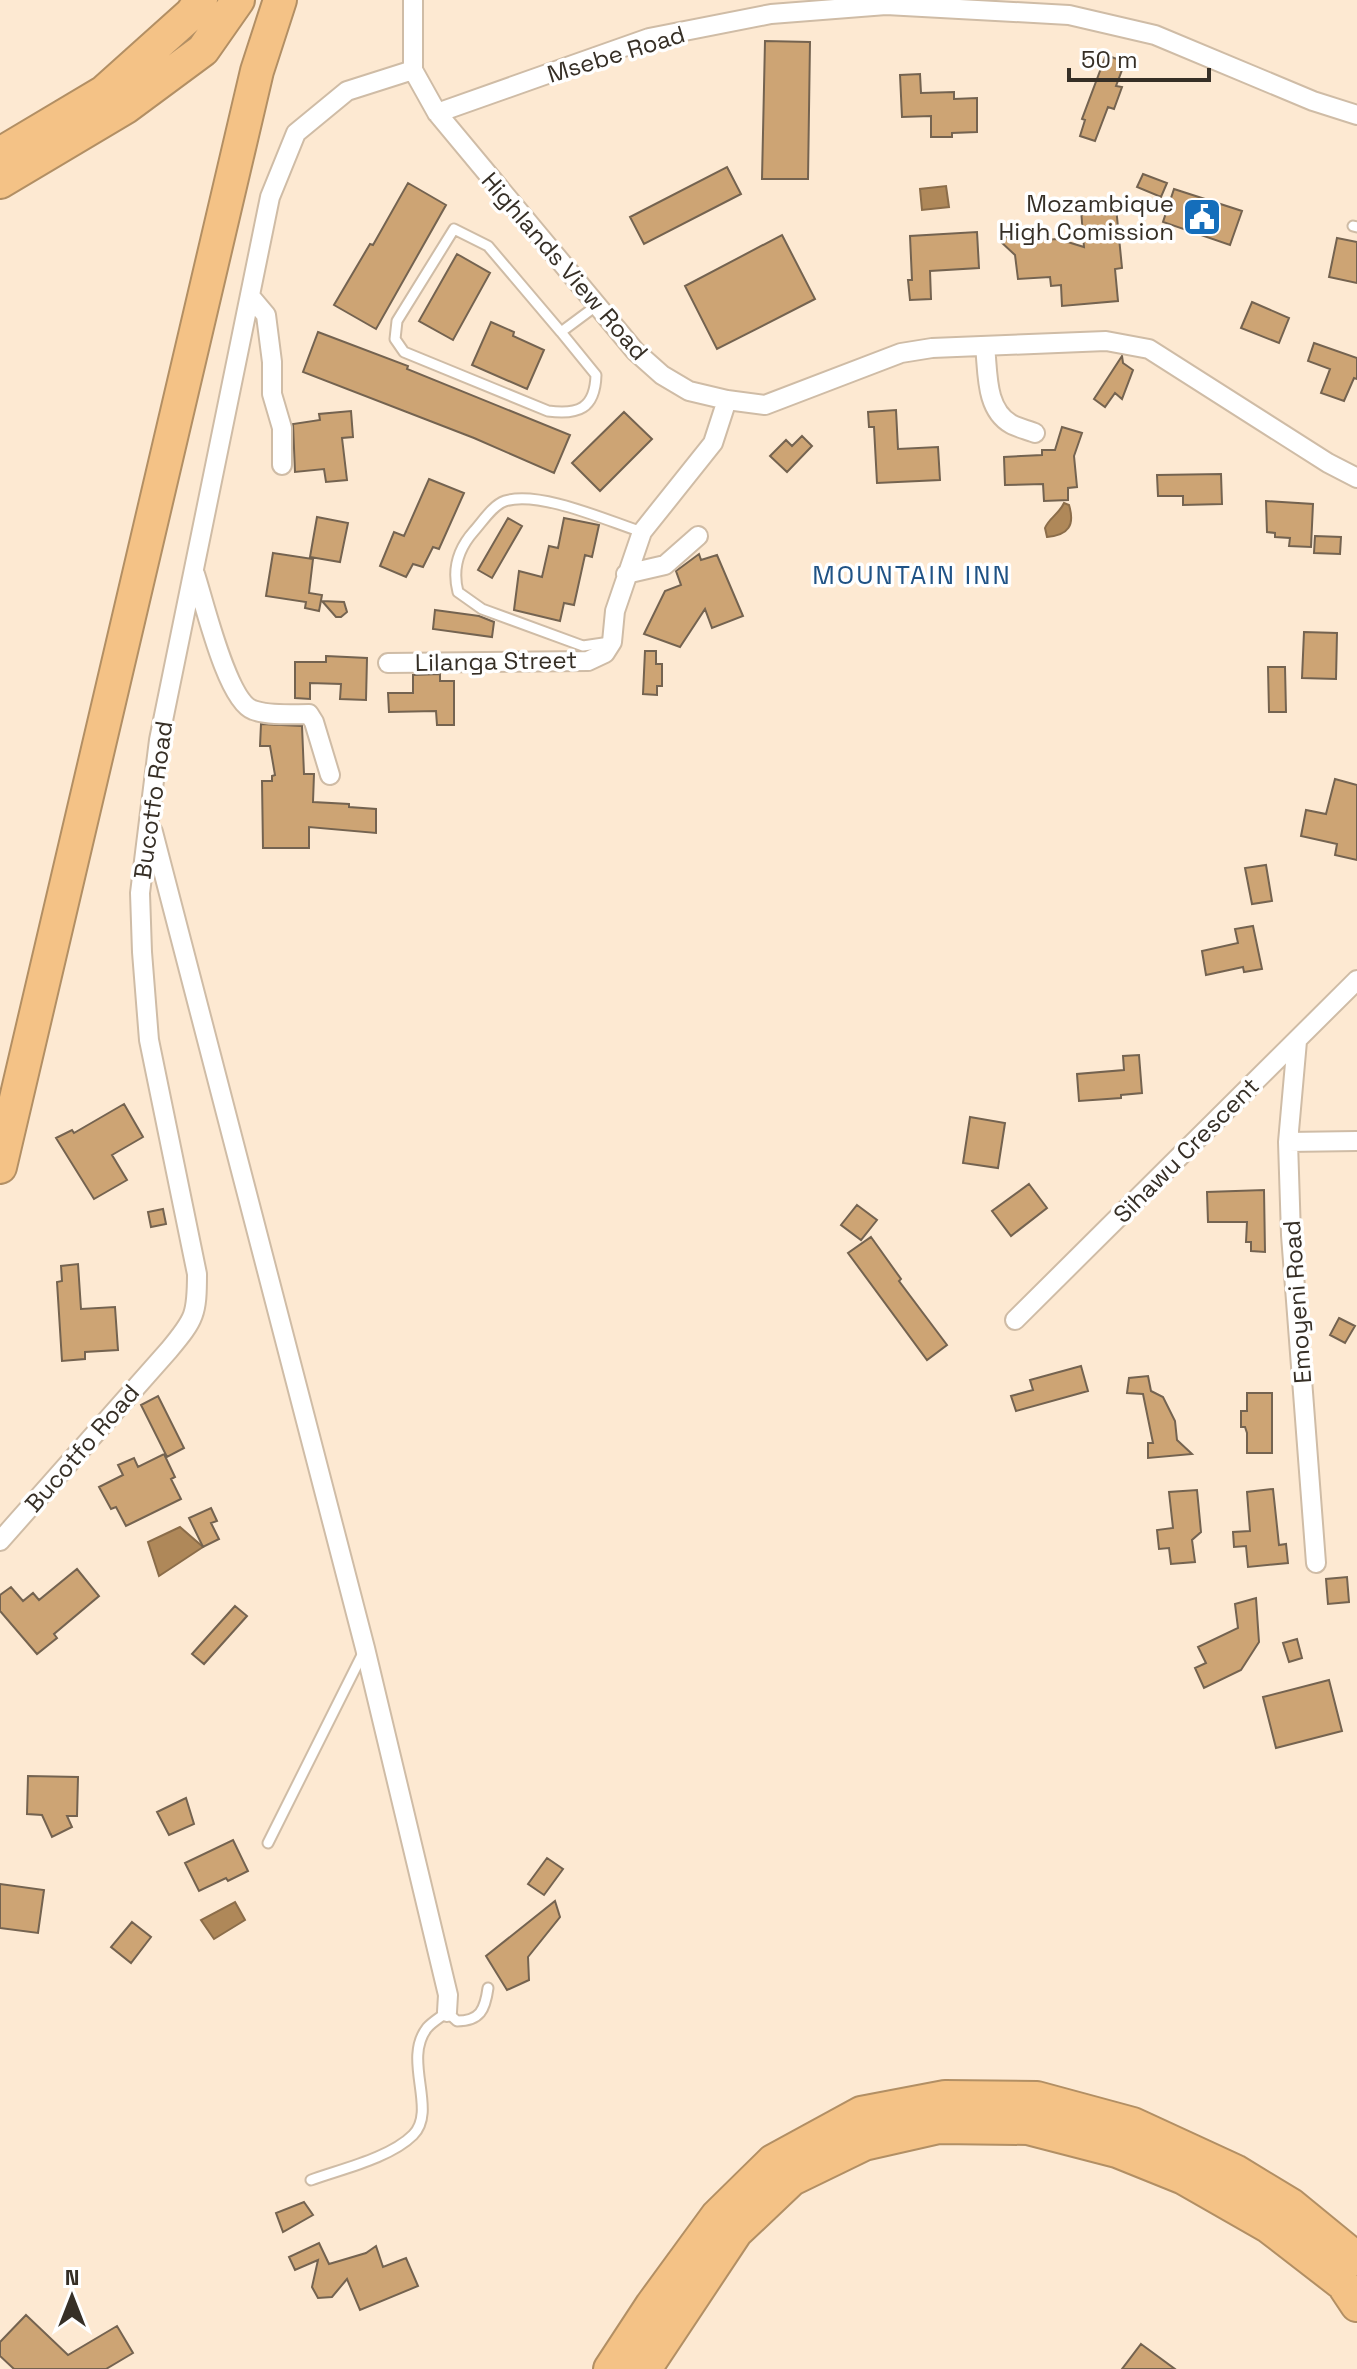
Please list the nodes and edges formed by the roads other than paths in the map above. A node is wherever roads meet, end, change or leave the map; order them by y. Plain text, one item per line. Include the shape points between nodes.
1 (201, 0) edge
2 (238, 0) edge
3 (280, 0) edge
4 (413, 0) edge
5 (413, 70) junction
6 (104, 92) junction
7 (437, 113) junction
8 (1357, 115) edge
9 (0, 142) edge
10 (0, 154) edge
11 (0, 182) edge
12 (250, 296) junction
13 (596, 306) junction
14 (561, 332) junction
15 (985, 346) junction
16 (727, 400) junction
17 (1035, 433) dead end
18 (282, 465) dead end
19 (1357, 478) edge
20 (642, 532) junction
21 (698, 536) dead end
22 (194, 571) junction
23 (626, 574) junction
24 (612, 642) junction
25 (388, 663) dead end
26 (330, 775) dead end
27 (150, 822) junction
28 (1357, 980) edge
29 (1297, 1041) junction
30 (1357, 1141) edge
31 (1288, 1142) junction
32 (0, 1167) edge
33 (1015, 1320) dead end
34 (0, 1541) edge
35 (1316, 1563) dead end
36 (365, 1648) junction
37 (268, 1843) dead end
38 (488, 1988) dead end
39 (447, 2012) junction
40 (311, 2180) dead end
41 (1352, 2251) edge
42 (1357, 2305) edge
43 (676, 2322) junction
44 (610, 2369) edge
45 (645, 2369) edge
46 (653, 2369) edge

1 - 6 highway
2 - 11 highway via 203,50 126,107
3 - 32 highway via 257,71
4 - 5 street, Highlands View Road
5 - 7 street, Highlands View Road
5 - 12 street, Bucotfo Road via 347,91 296,133 270,197
6 - 9 highway
6 - 10 highway
7 - 8 street, Msebe Road via 649,38 771,14 886,5 1083,18 1155,35
7 - 13 street, Highlands View Road
12 - 18 street via 266,315
12 - 22 street, Bucotfo Road
13 - 14 lane
13 - 16 street, Highlands View Road via 662,375 689,391
14 - 14 lane via 596,375 588,404 569,414 548,411 404,352 395,339 397,321 454,229 488,246
15 - 16 street, Highlands View Road via 901,353 765,405
15 - 17 street via 996,412
15 - 19 street, Highlands View Road via 1091,341 1149,349
16 - 20 street, Lilanga Street via 713,443
20 - 23 street, Lilanga Street
20 - 24 lane via 544,500 502,502 463,544 455,572 458,592 482,609 583,646
21 - 23 street via 665,565
22 - 26 street via 236,696 251,710 309,714
22 - 27 street, Bucotfo Road via 159,740
23 - 24 street, Lilanga Street
24 - 25 street, Lilanga Street via 605,653 588,661
27 - 34 street, Bucotfo Road via 140,893 149,1040 197,1274 197,1309 169,1350
27 - 36 street
28 - 29 street, Sihawu Crescent
29 - 31 street, Emoyeni Road
29 - 33 street, Sihawu Crescent
30 - 31 street
31 - 35 street, Emoyeni Road
36 - 37 lane
36 - 39 street via 448,1995
38 - 39 lane via 487,2001 470,2021 457,2021
39 - 40 lane via 428,2027 418,2047 422,2104 414,2134 391,2150
41 - 44 highway via 1235,2171 1133,2124 1037,2098 945,2097 861,2113 773,2161 717,2216
42 - 43 highway via 1343,2284 1268,2226 1184,2178 1117,2151 1028,2128 939,2127 864,2144 792,2179 736,2232
43 - 45 highway
43 - 46 highway

